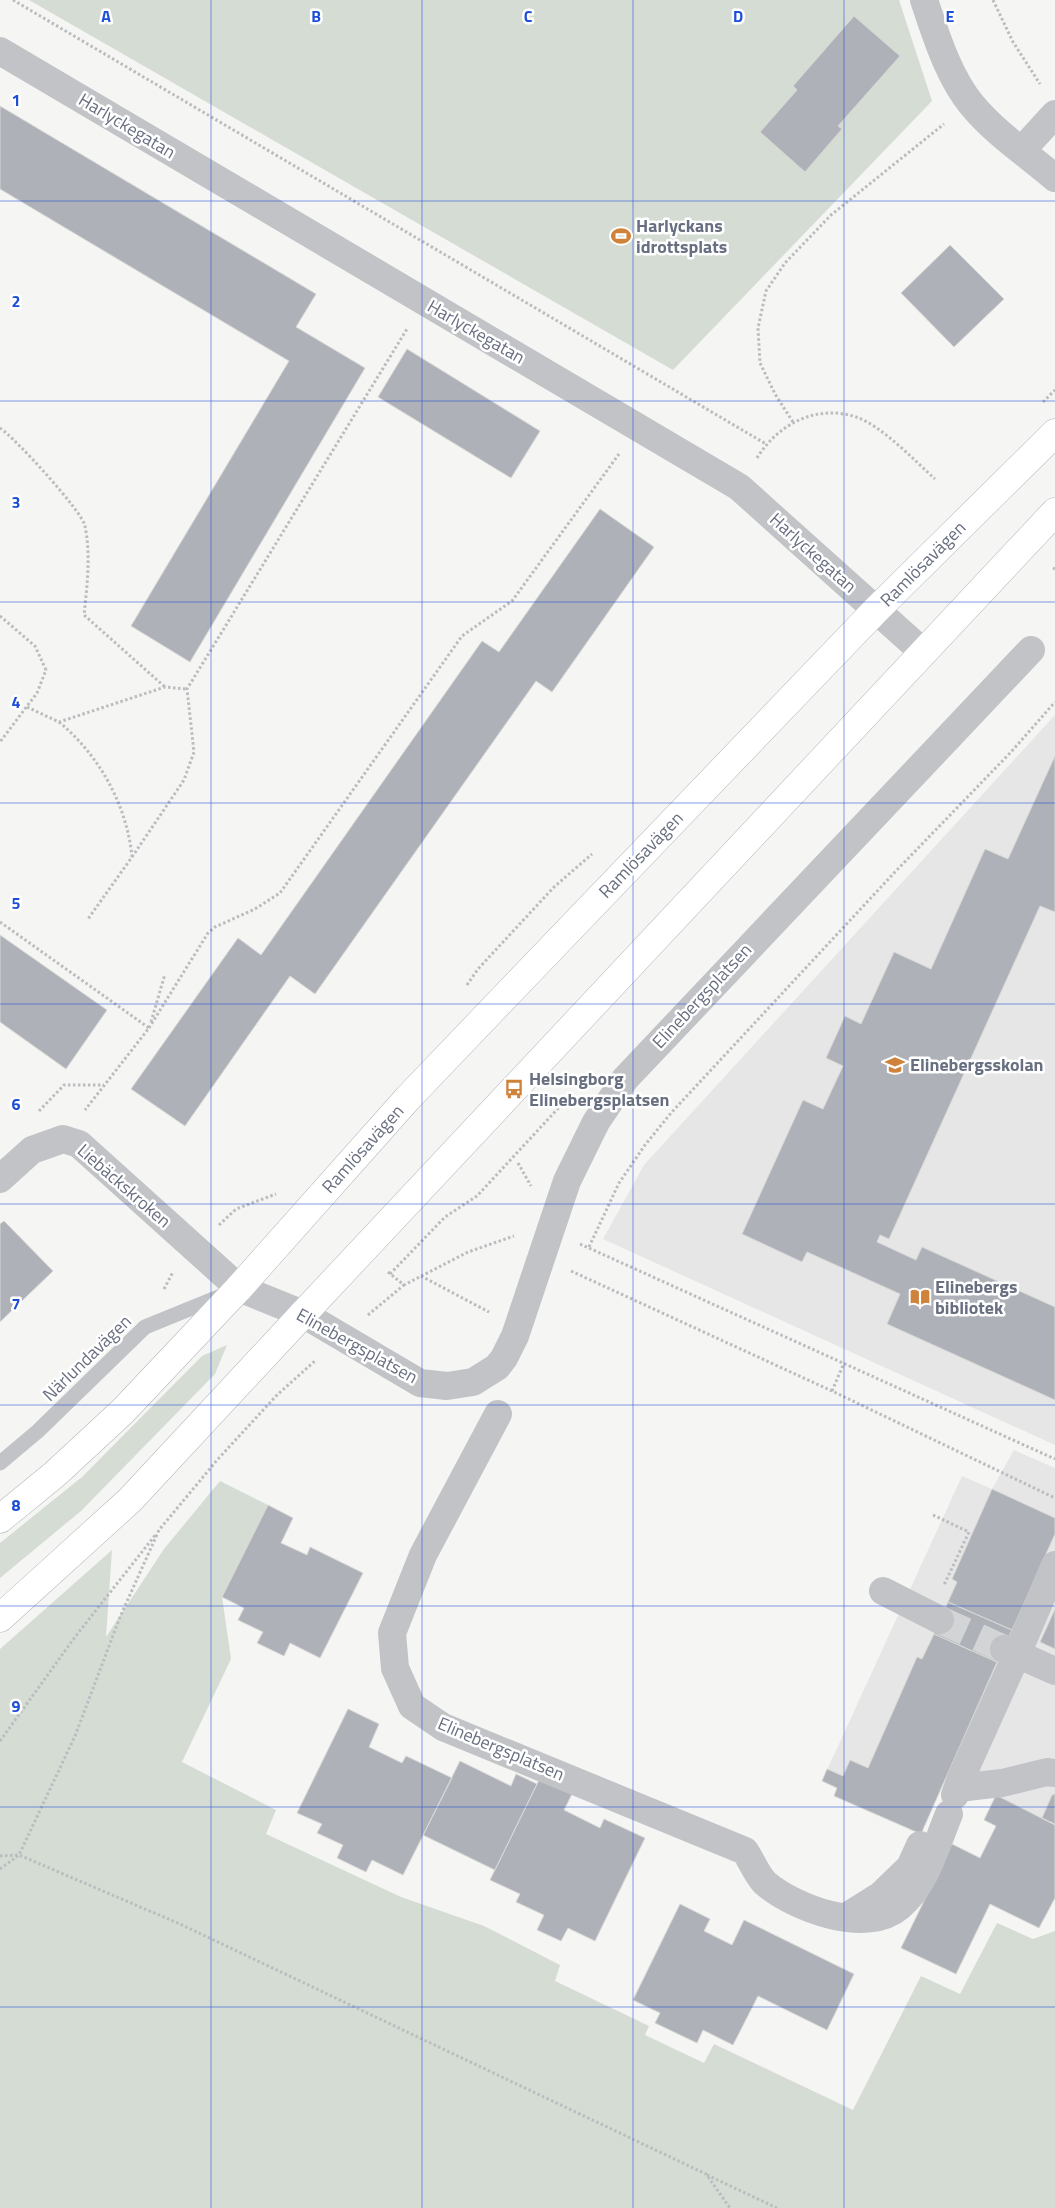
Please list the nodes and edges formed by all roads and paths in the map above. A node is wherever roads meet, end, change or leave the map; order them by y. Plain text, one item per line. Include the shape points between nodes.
1 (13, 0) edge
2 (924, 0) edge
3 (993, 0) edge
4 (0, 51) edge
5 (1050, 102) edge
6 (970, 103) junction
7 (1022, 150) junction
8 (1055, 178) edge
9 (424, 301) junction
10 (793, 422) junction
11 (0, 428) edge
12 (639, 428) junction
13 (1055, 433) edge
14 (766, 444) junction
15 (935, 479) dead end
16 (739, 487) junction
17 (1055, 512) edge
18 (876, 610) junction
19 (0, 616) edge
20 (1030, 650) dead end
21 (923, 652) junction
22 (166, 687) junction
23 (187, 689) junction
24 (1055, 702) edge
25 (27, 707) junction
26 (59, 722) junction
27 (0, 742) edge
28 (132, 857) junction
29 (88, 919) dead end
30 (0, 922) edge
31 (165, 974) dead end
32 (149, 1028) junction
33 (570, 1106) dead end
34 (540, 1119) dead end
35 (545, 1123) junction
36 (63, 1139) junction
37 (518, 1163) dead end
38 (0, 1179) edge
39 (531, 1187) dead end
40 (308, 1211) junction
41 (550, 1231) junction
42 (589, 1247) junction
43 (195, 1249) junction
44 (361, 1251) junction
45 (542, 1257) junction
46 (390, 1274) junction
47 (421, 1276) junction
48 (404, 1285) junction
49 (239, 1288) junction
50 (303, 1314) junction
51 (493, 1314) dead end
52 (342, 1336) junction
53 (844, 1363) junction
54 (832, 1392) junction
55 (498, 1414) dead end
56 (1055, 1459) edge
57 (0, 1463) edge
58 (1055, 1498) edge
59 (933, 1515) dead end
60 (0, 1519) edge
61 (159, 1530) junction
62 (1055, 1566) edge
63 (952, 1567) dead end
64 (883, 1591) dead end
65 (0, 1618) edge
66 (940, 1620) tunnel mouth
67 (1010, 1652) junction
68 (1055, 1671) edge
69 (0, 1742) edge
70 (1055, 1773) edge
71 (956, 1794) junction
72 (19, 1855) junction
73 (0, 1856) edge
74 (0, 1869) edge
75 (844, 1919) junction
76 (706, 2174) junction
77 (730, 2208) edge
78 (777, 2208) edge

1 - 14 path
2 - 6 street via 955,78
3 - 5 path via 1013,42
4 - 9 street, Harlyckegatan
5 - 7 street
6 - 7 street
6 - 10 path via 831,215 785,263 766,291 758,328 760,363
7 - 8 street
9 - 12 street, Harlyckegatan
9 - 23 path
10 - 14 path
10 - 15 path via 827,414 856,417 878,429
11 - 22 path via 66,496 85,524 88,572 84,615
12 - 16 street, Harlyckegatan
12 - 32 path via 512,601 462,636 280,893 208,933
13 - 18 main road, Ramlösavägen
14 - 16 path
16 - 18 street, Harlyckegatan
17 - 21 main road
18 - 21 street, Harlyckegatan
18 - 40 main road, Ramlösavägen via 408,1098
19 - 25 path via 35,646 46,670 37,693
20 - 41 street, Elinebergsplatsen via 625,1080 596,1122 567,1181
21 - 44 main road
22 - 23 path
22 - 26 path
23 - 28 path via 194,752 184,780
24 - 42 path via 671,1114 619,1183
25 - 26 path
25 - 27 path
26 - 28 path via 74,734 108,781 125,822
28 - 29 path
30 - 32 path
31 - 32 path
32 - 36 path
33 - 35 path via 564,1102
34 - 35 path
35 - 46 path via 477,1196 445,1217
36 - 38 street, Liebäckskroken via 32,1150
36 - 43 street, Liebäckskroken via 79,1144
37 - 39 path
40 - 43 path via 285,1190 236,1208
40 - 49 main road, Ramlösavägen
41 - 42 path
41 - 45 street, Elinebergsplatsen
41 - 47 path via 514,1236 468,1252
42 - 53 path
43 - 49 street, Liebäckskroken
44 - 46 path
44 - 50 main road
45 - 52 street, Elinebergsplatsen via 515,1336 504,1358 473,1382 447,1386 420,1383
45 - 54 path
46 - 48 path
47 - 48 path
47 - 51 path
48 - 52 path
49 - 50 street, Elinebergsplatsen
49 - 57 lane, Närlundavägen via 145,1327 38,1431
49 - 60 main road, Ramlösavägen via 123,1411
50 - 52 street, Elinebergsplatsen
50 - 65 main road via 130,1500
52 - 61 path via 277,1395
53 - 54 path
53 - 56 path
54 - 58 path
55 - 75 street, Elinebergsplatsen via 423,1555 392,1633 395,1668 412,1706 443,1727 745,1850 765,1882 796,1902
59 - 63 path via 969,1532
61 - 69 path via 75,1637
61 - 72 path via 120,1617 75,1736
62 - 67 street, Elinebergsplatsen
64 - 66 street
67 - 68 street
67 - 71 street, Elinebergsplatsen
70 - 71 street via 1047,1772
71 - 75 street, Elinebergsplatsen via 945,1792 910,1867 881,1895
71 - 75 street, Elinebergsplatsen via 919,1884 898,1908 873,1920
72 - 73 path
72 - 74 path
72 - 76 path via 180,1924
76 - 77 path
76 - 78 path

